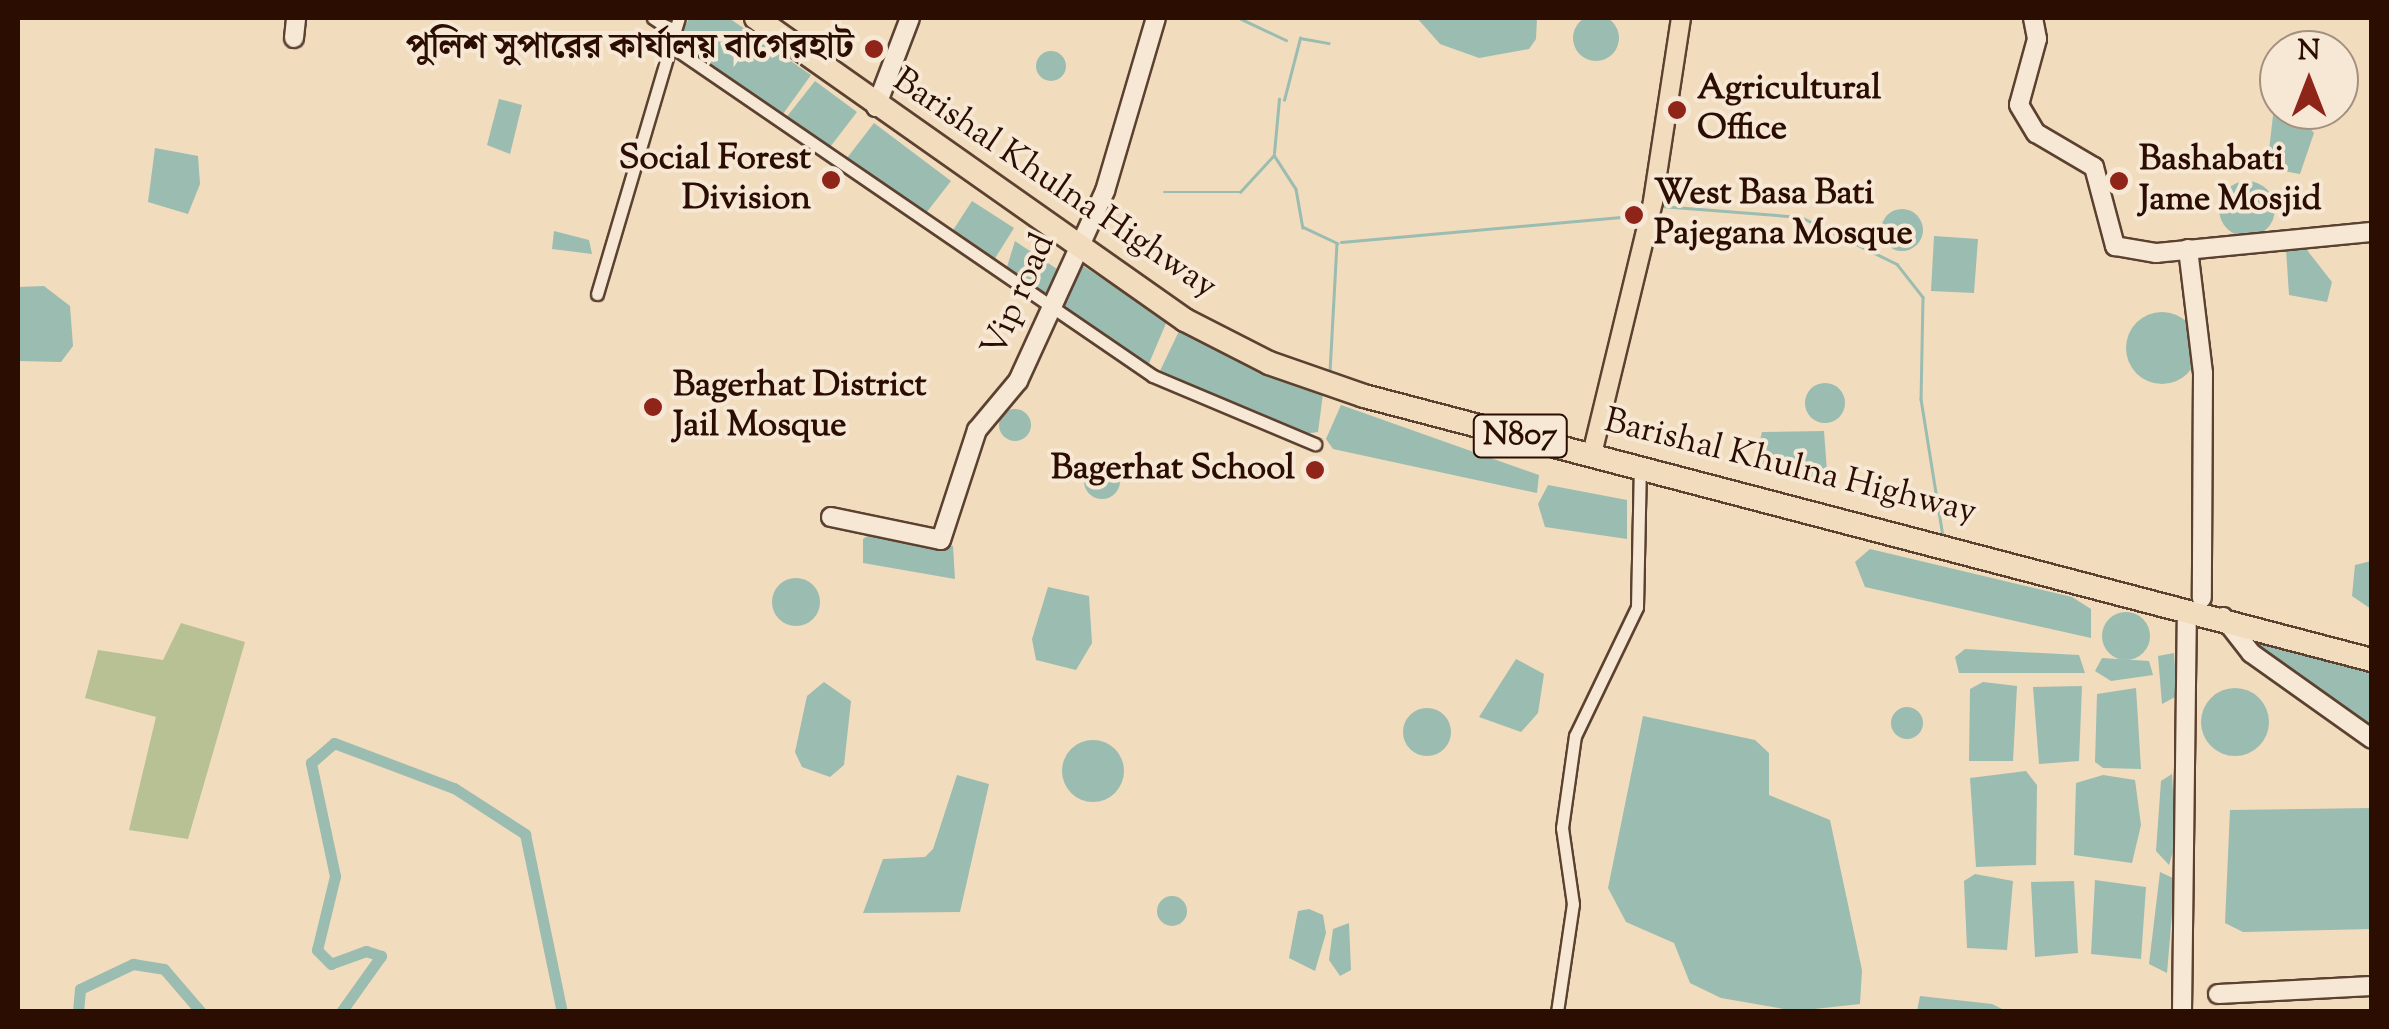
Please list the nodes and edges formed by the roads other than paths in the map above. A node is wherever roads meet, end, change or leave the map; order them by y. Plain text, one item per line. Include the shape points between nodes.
1 (296, 18) edge
2 (653, 18) edge
3 (679, 18) edge
4 (756, 18) edge
5 (910, 18) edge
6 (1156, 18) edge
7 (1681, 18) edge
8 (2033, 18) edge
9 (294, 38) dead end
10 (671, 38) junction
11 (876, 107) junction
12 (2372, 232) edge
13 (1078, 244) junction
14 (2188, 249) junction
15 (597, 294) dead end
16 (1047, 302) junction
17 (1316, 444) dead end
18 (1592, 454) junction
19 (1640, 466) junction
20 (831, 517) dead end
21 (2195, 605) junction
22 (2223, 616) junction
23 (2372, 660) edge
24 (2372, 739) edge
25 (2372, 986) edge
26 (2218, 994) dead end
27 (2259, 1002) edge
28 (1557, 1012) edge
29 (2182, 1012) edge

1 - 9 street
2 - 10 street
3 - 10 street
4 - 11 highway, Barishal Khulna Highway / N807
5 - 11 street
6 - 13 street, Vip road via 1106,192
7 - 18 main road via 1653,201
8 - 14 street via 2036,39 2020,90 2028,124 2094,168 2116,246
10 - 15 street
10 - 16 street
11 - 13 highway, Barishal Khulna Highway / N807
12 - 14 street
13 - 16 street, Vip road
13 - 18 highway, Barishal Khulna Highway / N807 via 1186,320 1269,363
14 - 21 street via 2202,373
16 - 17 street via 1184,394
16 - 20 street, Vip road via 1018,381 977,430 940,540
18 - 19 highway, Barishal Khulna Highway / N807
19 - 21 highway, Barishal Khulna Highway / N807
19 - 28 street via 1637,606 1574,736 1562,828 1573,904
21 - 22 highway, Barishal Khulna Highway / N807
21 - 29 street
22 - 23 highway, Barishal Khulna Highway / N807
22 - 24 street via 2251,653
25 - 27 street
26 - 27 street

